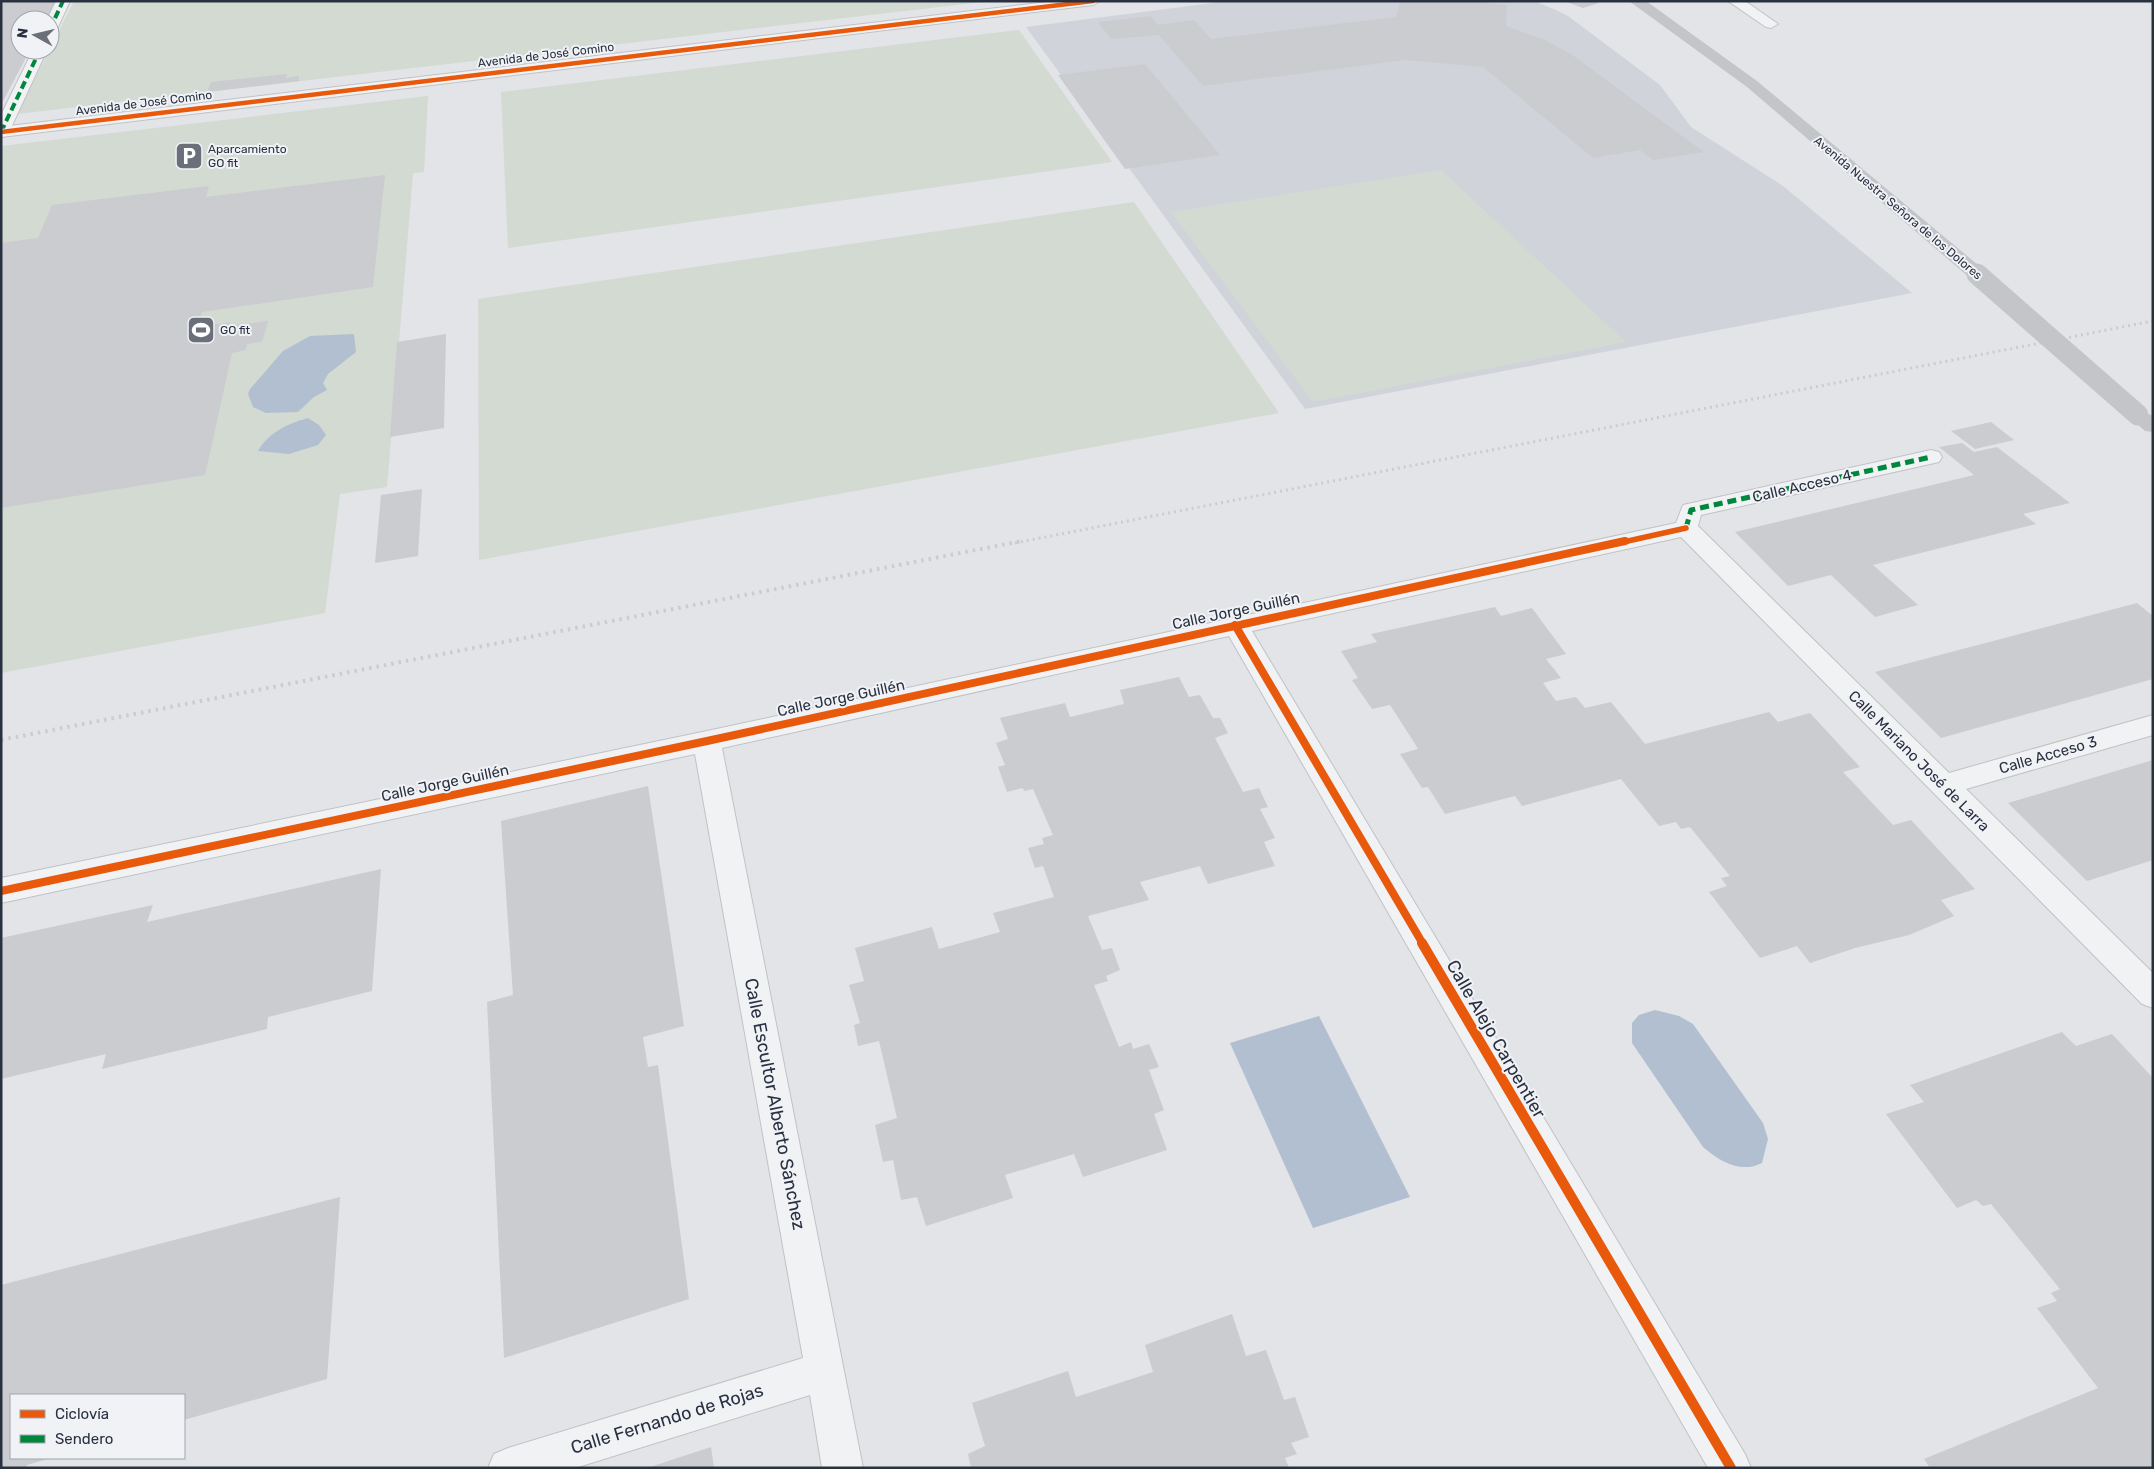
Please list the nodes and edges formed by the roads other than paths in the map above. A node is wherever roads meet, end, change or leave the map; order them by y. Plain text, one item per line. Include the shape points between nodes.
1 (1093, 1) edge
2 (1636, 1) edge
3 (1735, 1) edge
4 (1771, 24) dead end
5 (35, 60) edge
6 (1, 132) edge
7 (2145, 420) edge
8 (1931, 457) dead end
9 (1686, 528) junction
10 (1235, 625) junction
11 (2153, 725) edge
12 (706, 741) junction
13 (1944, 785) junction
14 (1, 891) edge
15 (2153, 994) edge
16 (825, 1370) junction
17 (508, 1468) edge
18 (844, 1468) edge
19 (1731, 1468) edge

1 - 6 street, Avenida de José Comino
2 - 7 main road, Avenida Nuestra Señora de los Dolores, bridge via 1752,84
3 - 4 street
5 - 6 street
8 - 9 street, Calle Acceso 4 via 1691,510
9 - 10 street, Calle Jorge Guillén
9 - 13 street, Calle Mariano José de Larra
10 - 12 street, Calle Jorge Guillén
10 - 19 street, Calle Alejo Carpentier
11 - 13 street, Calle Acceso 3
12 - 14 street, Calle Jorge Guillén
12 - 16 street, Calle Escultor Alberto Sánchez
13 - 15 street, Calle Mariano José de Larra
16 - 17 street, Calle Fernando de Rojas
16 - 18 street, Calle Escultor Alberto Sánchez

